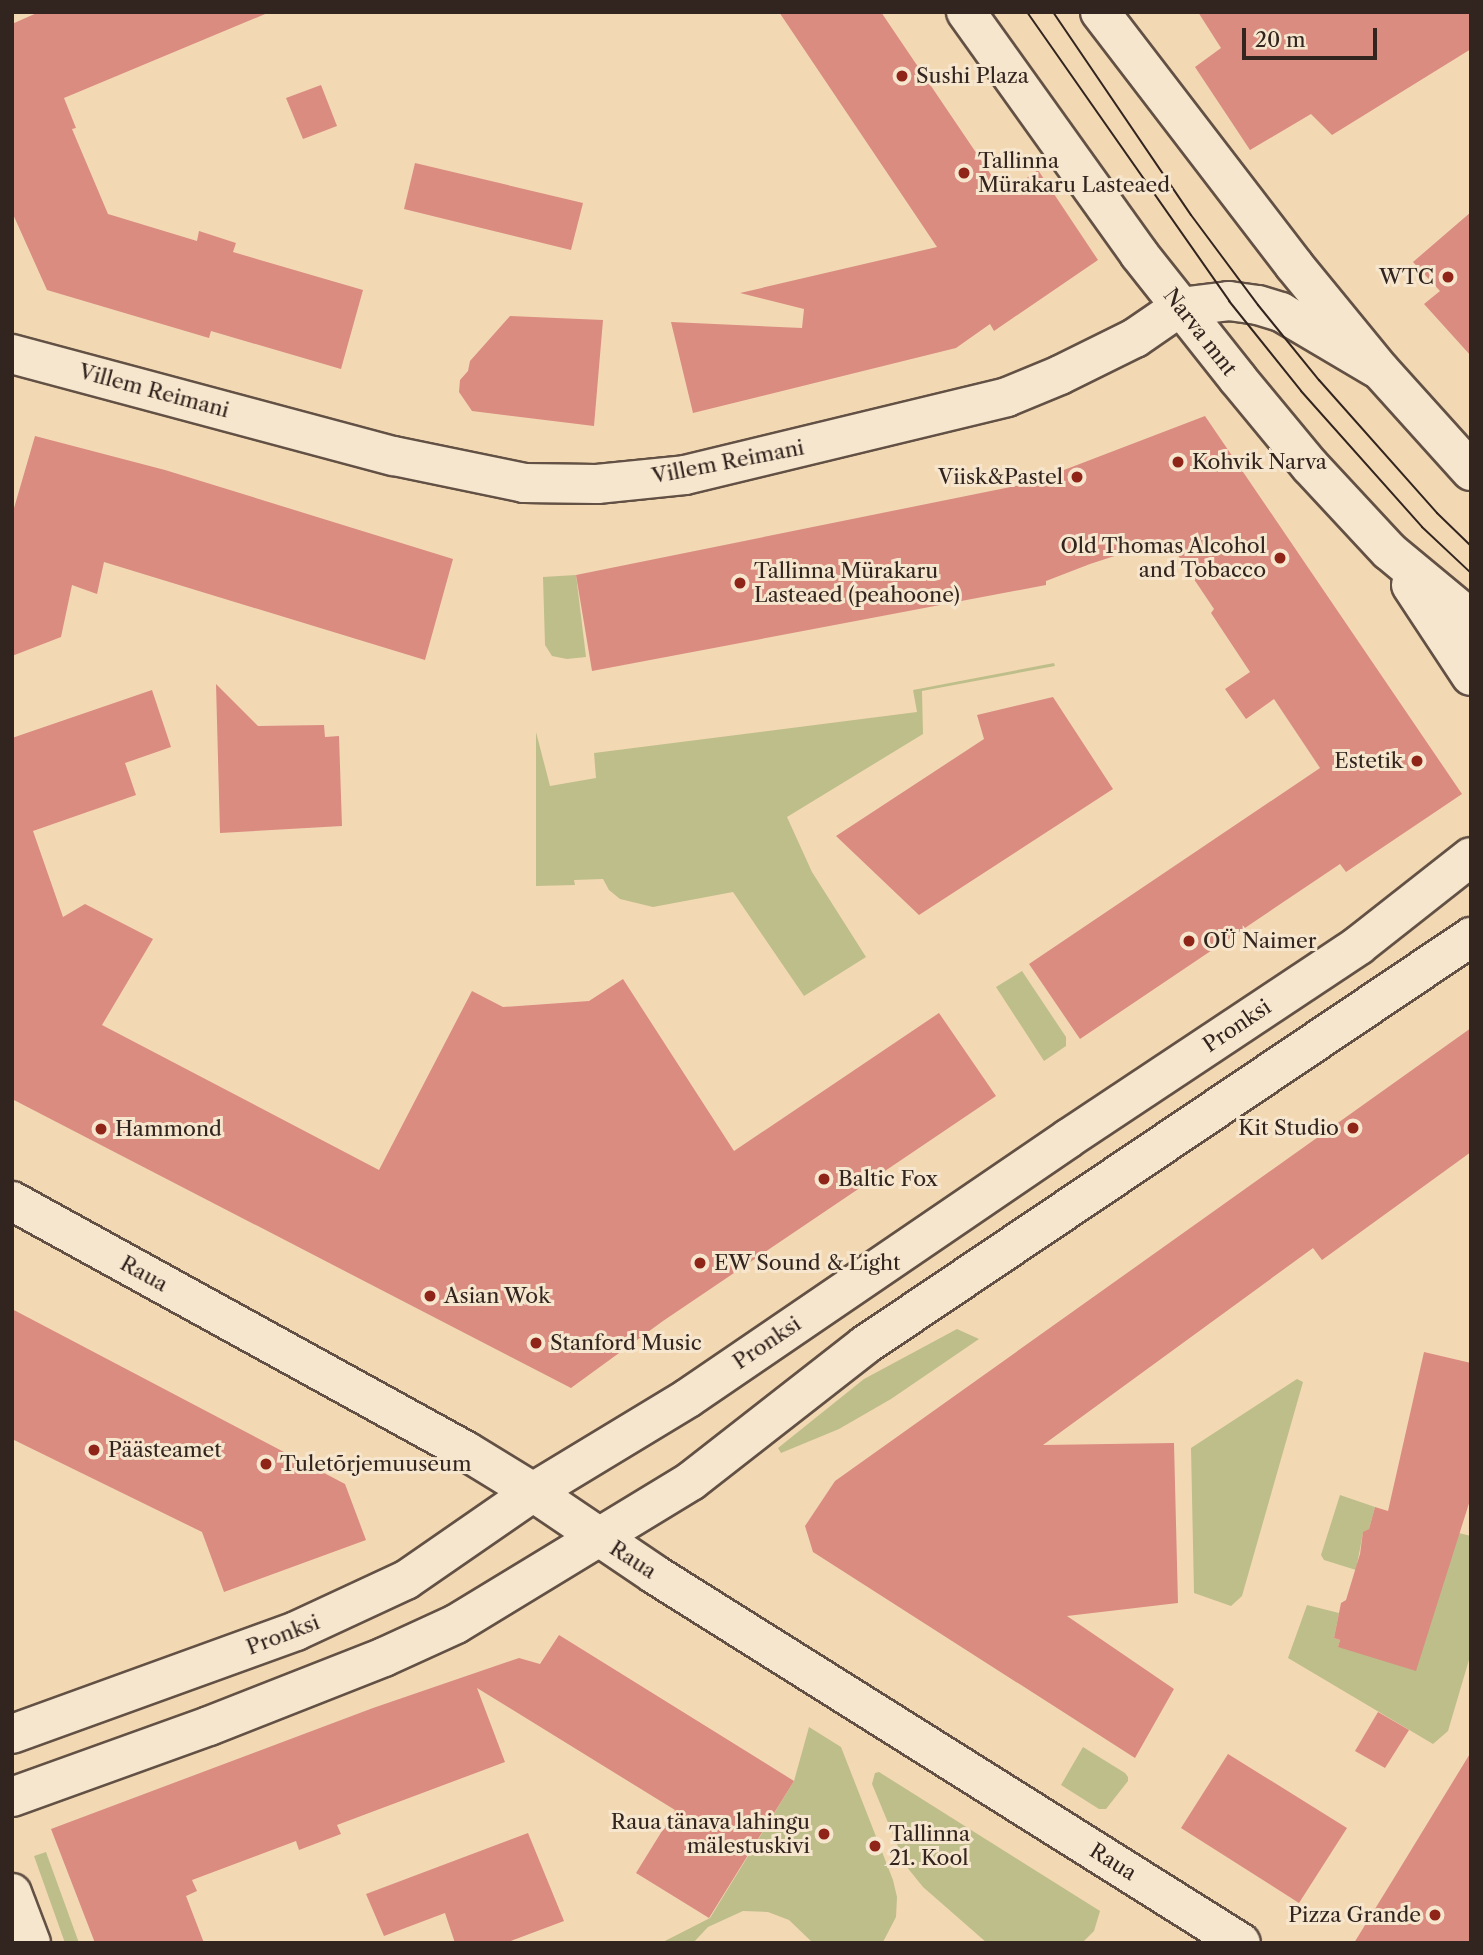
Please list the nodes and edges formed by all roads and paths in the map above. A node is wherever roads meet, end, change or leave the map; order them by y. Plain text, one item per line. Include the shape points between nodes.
1 (966, 12) edge
2 (1100, 12) edge
3 (1180, 307) junction
4 (12, 354) edge
5 (1380, 370) junction
6 (1471, 471) edge
7 (1389, 551) junction
8 (1471, 619) edge
9 (1471, 676) edge
10 (1471, 857) edge
11 (1471, 937) edge
12 (12, 1201) edge
13 (533, 1492) junction
14 (598, 1537) junction
15 (12, 1734) edge
16 (12, 1797) edge
17 (12, 1893) edge
18 (31, 1943) edge
19 (1241, 1943) edge

1 - 3 main road, Narva mnt
2 - 5 main road
3 - 4 main road, Villem Reimani via 1135,338 1007,397 685,475 597,484 524,483 394,456
3 - 5 main road via 1228,301 1281,312
3 - 7 main road, Narva mnt via 1310,466
5 - 6 main road
7 - 8 main road, Narva mnt
7 - 9 main road
10 - 13 main road, Pronksi via 1359,945 688,1398
11 - 14 main road via 866,1345 691,1481
12 - 13 main road, Raua
13 - 14 main road, Raua
13 - 15 main road, Pronksi via 406,1580 376,1595 296,1631
14 - 16 main road via 456,1624 384,1657
14 - 19 main road, Raua
17 - 18 main road

